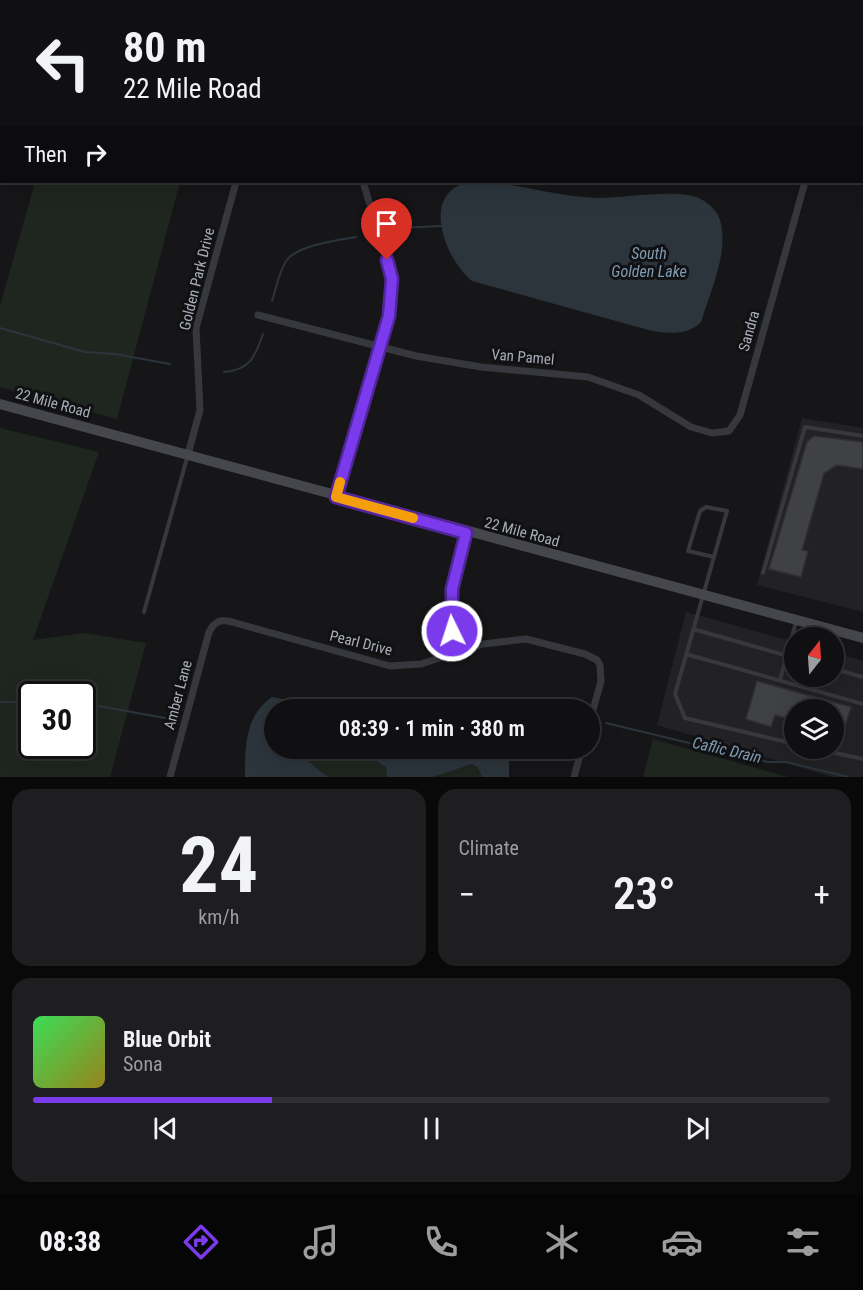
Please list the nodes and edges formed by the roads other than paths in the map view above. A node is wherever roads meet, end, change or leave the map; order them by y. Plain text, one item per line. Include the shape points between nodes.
1 (236, 183) edge
2 (363, 183) edge
3 (805, 183) edge
4 (258, 315) dead end
5 (380, 347) junction
6 (0, 404) edge
7 (676, 418) joint
8 (863, 436) edge
9 (188, 454) junction
10 (336, 497) junction
11 (466, 533) junction
12 (714, 556) junction
13 (763, 573) dead end
14 (703, 596) junction
15 (144, 612) dead end
16 (796, 621) junction
17 (216, 622) joint
18 (794, 627) edge
19 (693, 629) junction
20 (863, 638) edge
21 (457, 651) junction
22 (686, 654) junction
23 (784, 655) edge
24 (784, 664) edge
25 (844, 671) edge
26 (863, 676) edge
27 (780, 680) junction
28 (596, 699) edge
29 (863, 704) edge
30 (784, 741) edge
31 (844, 755) edge
32 (579, 759) edge
33 (863, 759) edge
34 (170, 777) edge
35 (574, 777) edge

1 - 9 street, Golden Park Drive via 196,328 200,410
2 - 5 street via 392,279 389,316
3 - 7 street, Sandra via 738,421 729,431 712,433
4 - 5 street, Van Pamel
5 - 7 street, Van Pamel via 481,367 588,377 639,395
5 - 10 street
6 - 9 street, 22 Mile Road
8 - 13 lane via 806,428
9 - 10 street, 22 Mile Road
9 - 15 lane
10 - 11 street, 22 Mile Road
11 - 14 street, 22 Mile Road
11 - 21 street via 450,604
12 - 12 lane via 727,512 706,507 700,511 688,551
12 - 14 lane
14 - 16 street, 22 Mile Road
14 - 19 lane
16 - 18 lane
16 - 20 street, 22 Mile Road
17 - 21 street, Pearl Drive via 232,622 390,666 421,664
17 - 34 street, Amber Lane via 209,632
19 - 22 lane
19 - 23 lane
21 - 28 street, Pearl Drive via 519,639 593,657 602,668
22 - 27 lane
22 - 30 lane via 675,694 685,718
24 - 27 lane
25 - 26 lane
27 - 29 lane
31 - 33 lane
32 - 35 street

